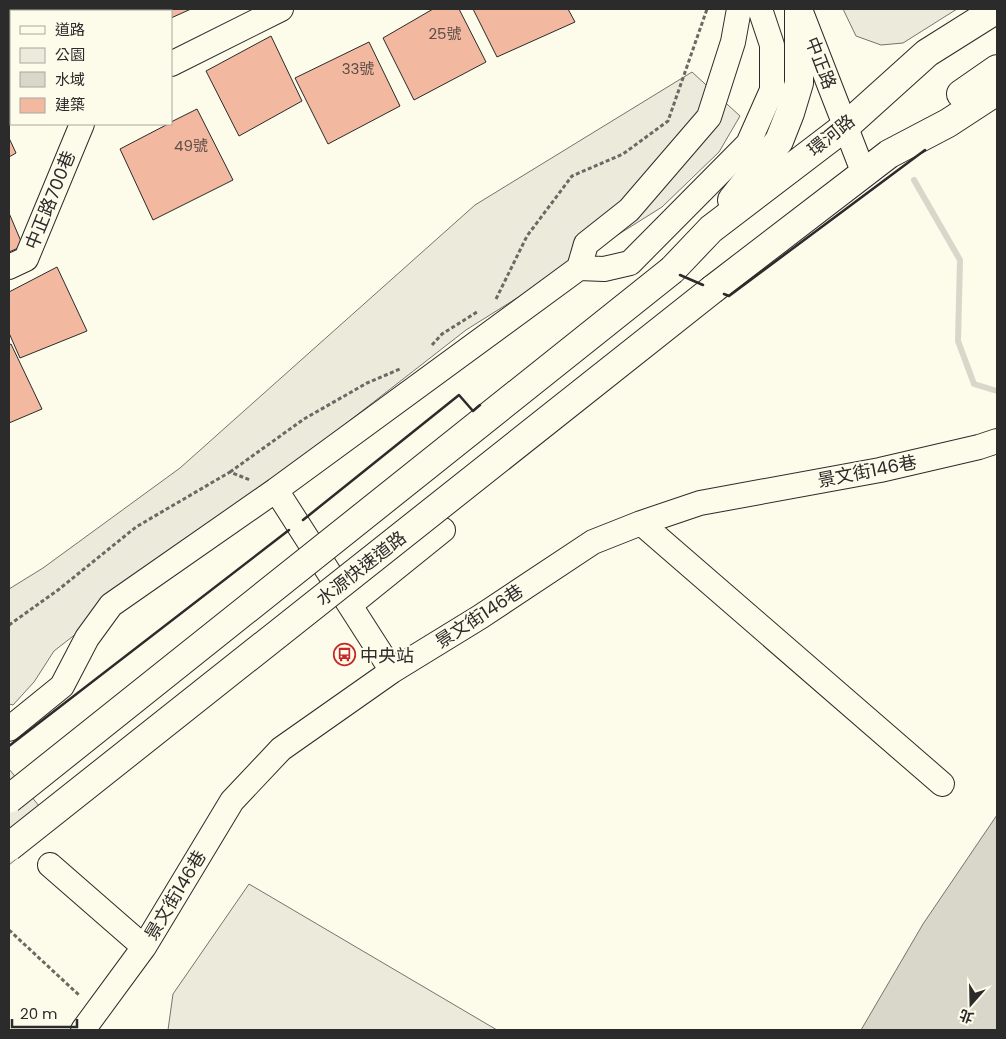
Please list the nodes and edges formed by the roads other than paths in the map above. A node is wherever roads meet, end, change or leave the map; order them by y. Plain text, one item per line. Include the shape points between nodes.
1 (281, 9) edge
2 (739, 9) edge
3 (760, 9) edge
4 (799, 9) edge
5 (997, 9) edge
6 (997, 30) edge
7 (172, 64) edge
8 (997, 69) edge
9 (997, 91) edge
10 (868, 105) junction
11 (82, 125) edge
12 (846, 126) junction
13 (889, 154) junction
14 (864, 174) junction
15 (711, 229) junction
16 (9, 267) edge
17 (579, 268) junction
18 (997, 441) edge
19 (276, 490) junction
20 (641, 523) junction
21 (443, 530) dead end
22 (350, 605) junction
23 (392, 671) junction
24 (9, 729) edge
25 (942, 784) dead end
26 (9, 799) edge
27 (9, 847) edge
28 (50, 865) dead end
29 (144, 947) junction
30 (90, 1021) edge

1 - 7 street
2 - 17 street via 733,42 709,117 629,210 586,244
3 - 17 street via 772,45 772,90 748,144 630,263 604,269
4 - 12 street, 中正路
4 - 15 highway via 799,83 779,142
5 - 10 highway, 環河路 via 927,53
6 - 10 highway
8 - 13 highway via 936,111
9 - 13 highway via 948,123
10 - 12 highway, 環河路
11 - 16 street, 中正路700巷 via 26,259
12 - 14 street, 中正路
12 - 15 highway, 環河路
13 - 14 highway
14 - 27 highway, 水源快速道路, bridge via 713,289
15 - 26 highway, 環河路, bridge via 672,270
17 - 19 street
18 - 20 street, 景文街146巷 via 880,470 700,503
19 - 22 street
19 - 24 street via 111,605 87,638 62,686
20 - 23 street, 景文街146巷 via 593,542
20 - 25 street
21 - 22 street
22 - 23 street
23 - 29 street, 景文街146巷 via 281,749 232,801
28 - 29 street
29 - 30 street, 景文街146巷

